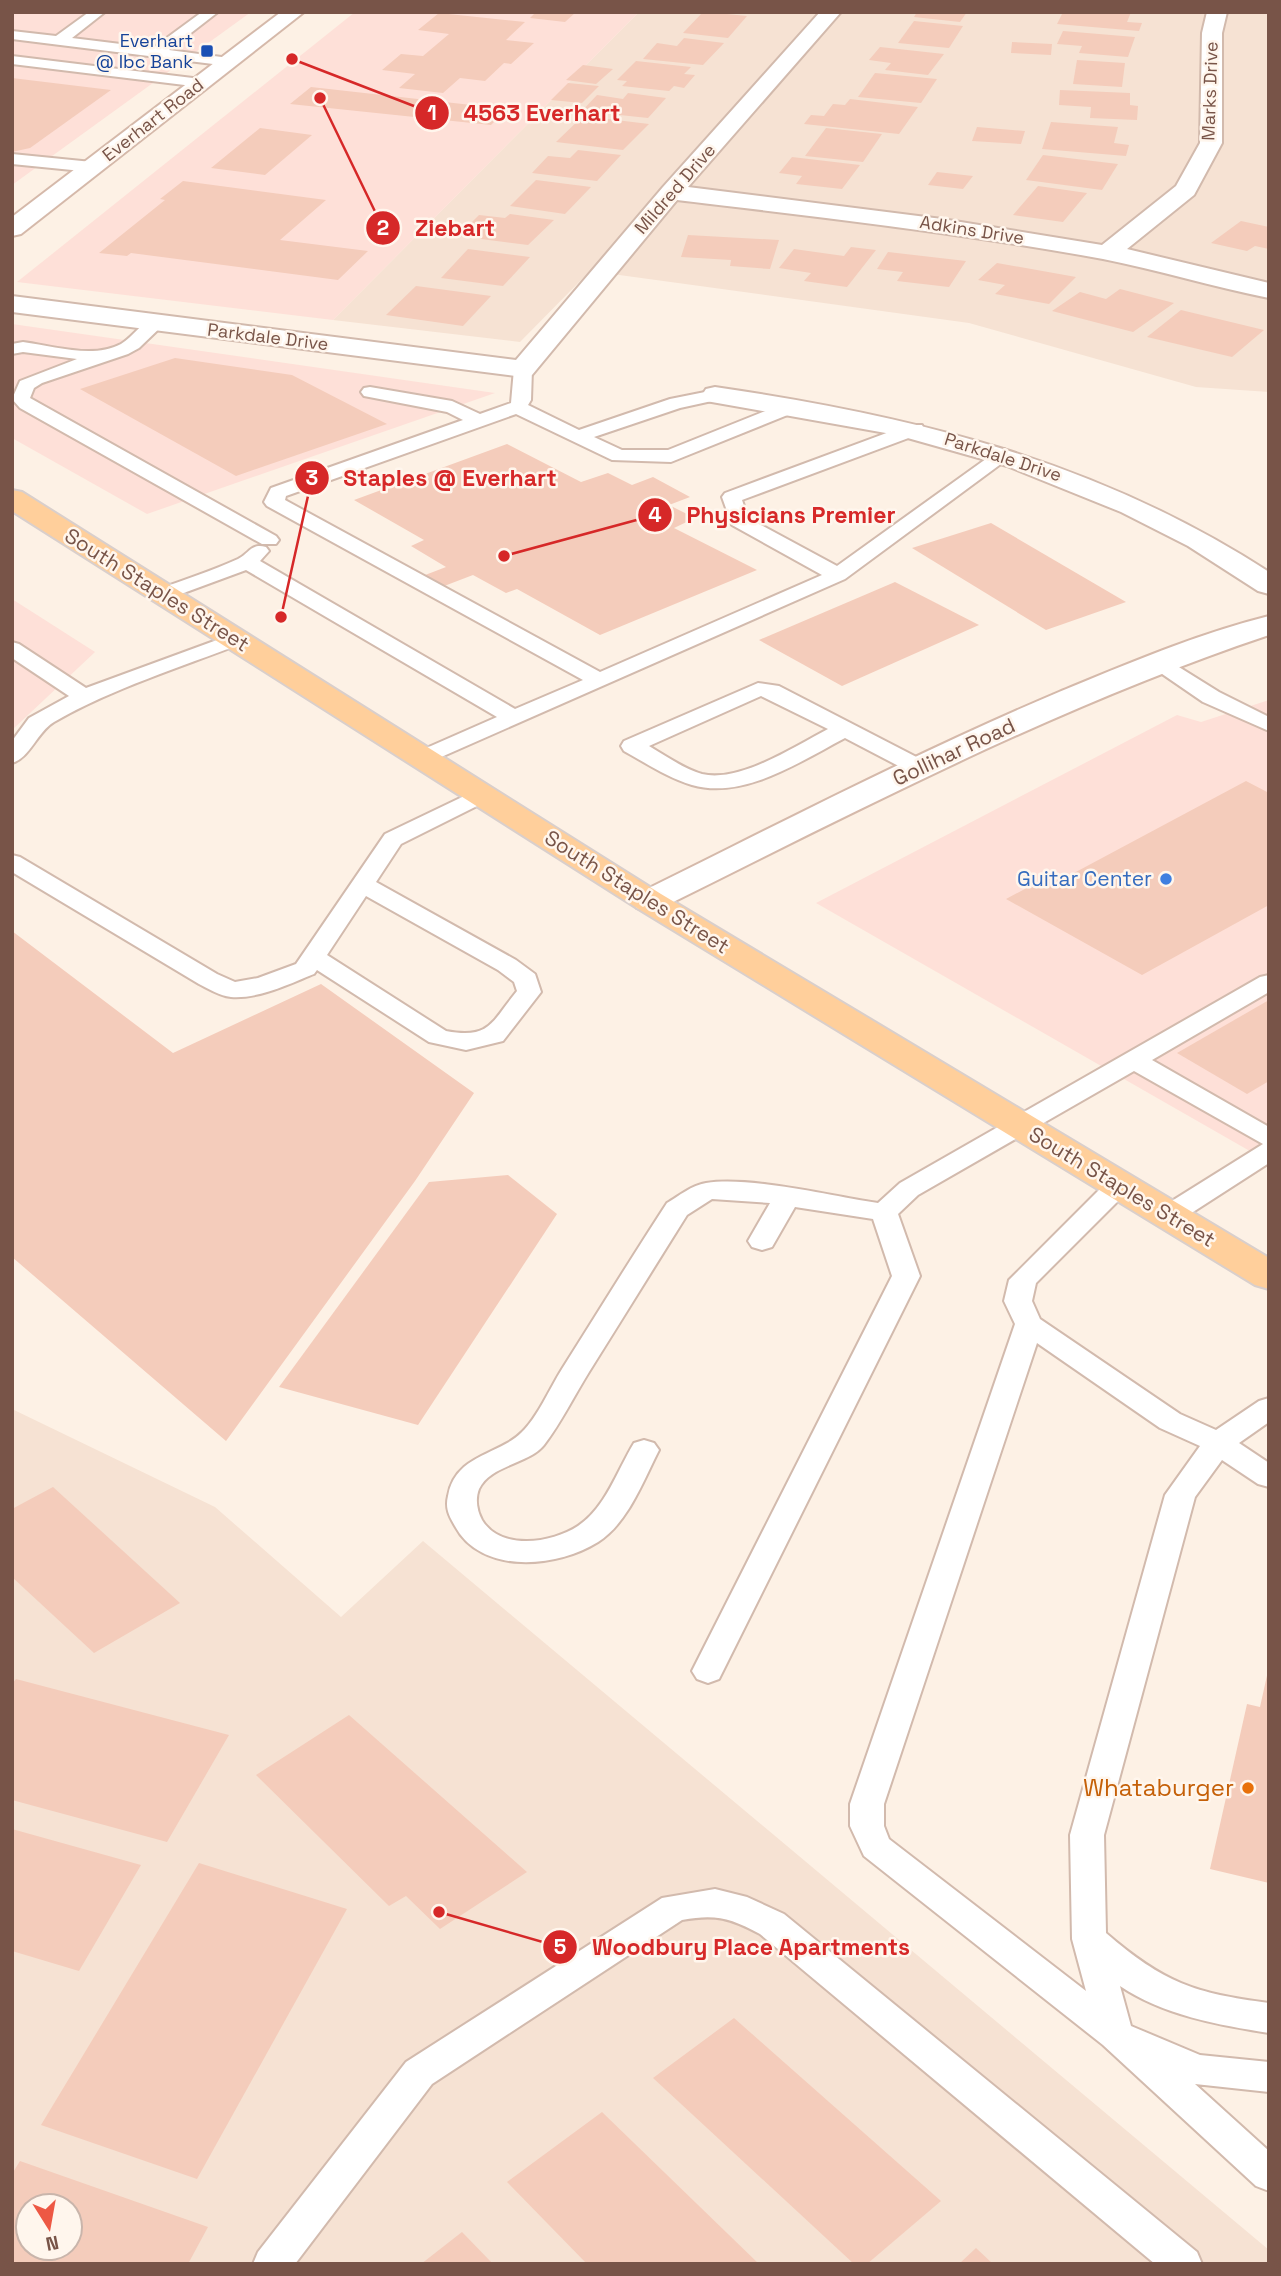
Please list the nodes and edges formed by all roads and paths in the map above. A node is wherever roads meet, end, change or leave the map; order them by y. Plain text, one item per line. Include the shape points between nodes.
1 (99, 12) edge
2 (211, 12) edge
3 (294, 12) edge
4 (831, 12) edge
5 (1217, 12) edge
6 (12, 35) edge
7 (59, 41) junction
8 (157, 52) junction
9 (12, 60) edge
10 (229, 62) junction
11 (201, 83) junction
12 (12, 159) edge
13 (92, 167) junction
14 (671, 192) junction
15 (12, 229) edge
16 (1107, 253) junction
17 (1269, 291) edge
18 (12, 304) edge
19 (156, 323) junction
20 (12, 349) edge
21 (101, 357) junction
22 (523, 369) junction
23 (17, 391) edge
24 (370, 392) dead end
25 (715, 395) joint
26 (794, 406) junction
27 (517, 407) junction
28 (478, 420) junction
29 (915, 429) junction
30 (579, 436) junction
31 (1004, 455) junction
32 (12, 498) edge
33 (294, 515) junction
34 (269, 540) junction
35 (1269, 560) edge
36 (248, 562) junction
37 (1239, 566) junction
38 (838, 575) junction
39 (1269, 585) edge
40 (163, 594) junction
41 (1269, 625) edge
42 (236, 639) junction
43 (12, 648) edge
44 (1159, 663) junction
45 (599, 680) junction
46 (84, 696) junction
47 (514, 718) junction
48 (37, 723) junction
49 (1269, 725) edge
50 (845, 729) junction
51 (12, 732) edge
52 (12, 756) edge
53 (423, 758) junction
54 (920, 768) junction
55 (481, 795) junction
56 (12, 863) edge
57 (362, 884) junction
58 (649, 901) junction
59 (314, 957) junction
60 (1269, 982) edge
61 (1132, 1059) junction
62 (1018, 1124) junction
63 (1269, 1138) edge
64 (1269, 1152) edge
65 (1119, 1185) junction
66 (787, 1197) junction
67 (884, 1212) junction
68 (1169, 1215) junction
69 (762, 1241) dead end
70 (1269, 1276) edge
71 (1029, 1324) junction
72 (1269, 1408) edge
73 (1218, 1443) junction
74 (644, 1450) dead end
75 (1269, 1477) edge
76 (708, 1671) dead end
77 (1089, 1939) junction
78 (1269, 2018) edge
79 (1116, 2035) junction
80 (1269, 2077) edge
81 (1269, 2175) edge
82 (272, 2264) edge
83 (1183, 2264) edge

1 - 7 lane
2 - 8 lane
3 - 10 street, Everhart Road
4 - 14 street, Mildred Drive
5 - 16 street, Marks Drive via 1212,33 1212,143 1185,190
6 - 7 lane
7 - 8 lane
8 - 10 lane
9 - 11 lane
10 - 11 street, Everhart Road
11 - 13 street, Everhart Road
12 - 13 lane
13 - 15 street, Everhart Road
14 - 16 street, Adkins Drive via 926,222
14 - 22 street, Mildred Drive
16 - 17 street, Adkins Drive
18 - 19 street, Parkdale Drive
19 - 21 lane via 133,344
19 - 22 street, Parkdale Drive
20 - 21 lane
21 - 23 lane via 36,379
22 - 27 lane via 522,400
23 - 34 lane via 26,404
24 - 28 lane via 452,408
25 - 26 street, Parkdale Drive
25 - 30 lane via 676,403
26 - 29 street, Parkdale Drive
26 - 30 lane via 671,456 619,456
27 - 28 lane
27 - 30 lane
28 - 33 lane via 278,492 274,502
29 - 31 street, Parkdale Drive
29 - 38 lane via 732,497 739,521
31 - 37 street, Parkdale Drive via 1120,500 1189,534
31 - 38 lane
32 - 40 main road, South Staples Street
33 - 34 lane
33 - 45 lane
34 - 36 lane
35 - 37 street
36 - 40 lane
36 - 47 lane
37 - 39 street, Parkdale Drive
38 - 45 lane
40 - 42 main road, South Staples Street
41 - 44 street, Gollihar Road
42 - 46 lane
42 - 53 main road, South Staples Street
43 - 46 lane
44 - 49 lane via 1211,697
44 - 54 street, Gollihar Road
45 - 47 lane
46 - 48 lane
47 - 53 lane
48 - 51 lane
48 - 52 lane
50 - 50 lane via 771,691 758,689 632,746 700,780 720,782 741,780
50 - 54 lane
53 - 55 main road, South Staples Street
54 - 58 street, Gollihar Road
55 - 57 lane via 393,839
55 - 58 main road, South Staples Street
56 - 59 lane via 232,990 264,985 304,970
57 - 59 lane
57 - 59 lane via 507,965 526,979 529,992 494,1036 466,1042 438,1037
58 - 62 main road, South Staples Street
60 - 61 lane
61 - 62 lane
61 - 63 lane
62 - 65 main road, South Staples Street
62 - 67 lane via 909,1189
64 - 68 lane
65 - 68 main road, South Staples Street
65 - 71 lane via 1023,1280 1018,1301
66 - 67 lane
66 - 69 lane
66 - 74 lane via 707,1191 677,1209 532,1440 467,1481 460,1506 468,1528 484,1542 510,1550 540,1551 569,1545 591,1533 608,1514
67 - 76 lane via 905,1276
68 - 70 main road, South Staples Street
71 - 73 lane via 1170,1421
71 - 79 lane via 867,1804 867,1826 876,1847
72 - 73 lane
73 - 75 lane
73 - 77 lane via 1180,1495 1087,1835
77 - 78 lane via 1139,1980 1180,1998
77 - 79 lane
79 - 80 lane via 1197,2070
79 - 81 lane
82 - 83 lane via 419,2073 674,1908 708,1902 736,1905 772,1924

